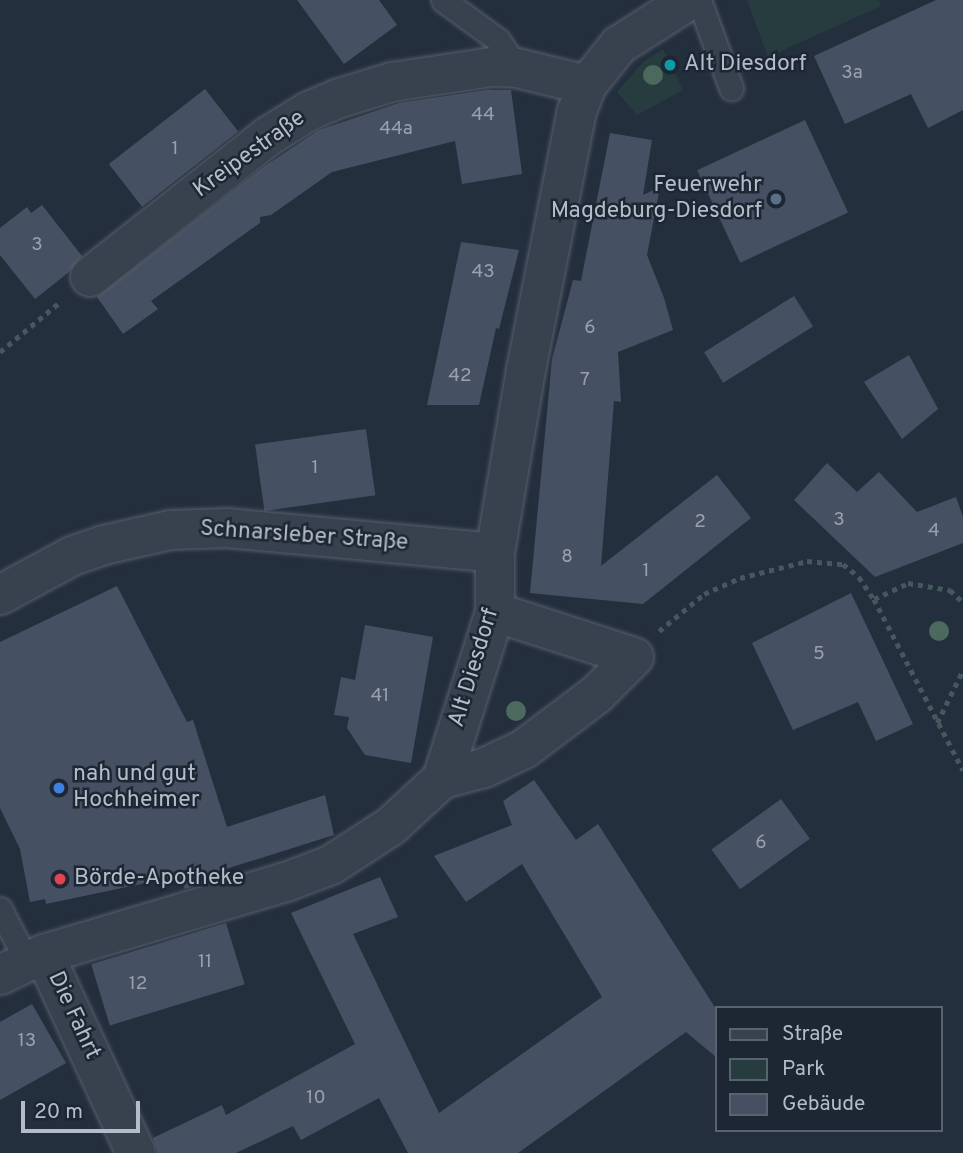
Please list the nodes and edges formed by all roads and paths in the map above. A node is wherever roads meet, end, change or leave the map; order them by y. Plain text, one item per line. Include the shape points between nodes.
1 (443, 0) edge
2 (690, 0) edge
3 (699, 0) edge
4 (517, 68) junction
5 (587, 85) junction
6 (731, 88) dead end
7 (90, 277) joint
8 (0, 352) edge
9 (495, 553) junction
10 (0, 595) edge
11 (874, 599) junction
12 (963, 602) edge
13 (495, 612) junction
14 (634, 657) junction
15 (963, 670) edge
16 (937, 724) junction
17 (963, 771) edge
18 (442, 779) junction
19 (0, 908) edge
20 (24, 964) edge
21 (136, 1153) edge

1 - 4 lane via 498,40
2 - 5 street, Alt Diesdorf via 619,45
3 - 6 lane
4 - 5 street, Kreipestraße
4 - 7 street, Kreipestraße via 466,68 391,82 309,111 267,137
5 - 9 street, Alt Diesdorf via 570,137
7 - 8 path
9 - 10 street, Schnarsleber Straße via 227,528 170,530 72,556
9 - 13 street, Alt Diesdorf
11 - 12 path via 908,583 950,590
11 - 14 path via 859,577 836,561 780,566 704,594
11 - 16 path
13 - 14 street
13 - 18 street, Alt Diesdorf
14 - 18 street via 590,700 524,749 484,768
15 - 16 path
16 - 17 path
18 - 20 street via 373,840 331,865
19 - 20 lane
20 - 21 street, Die Fahrt

